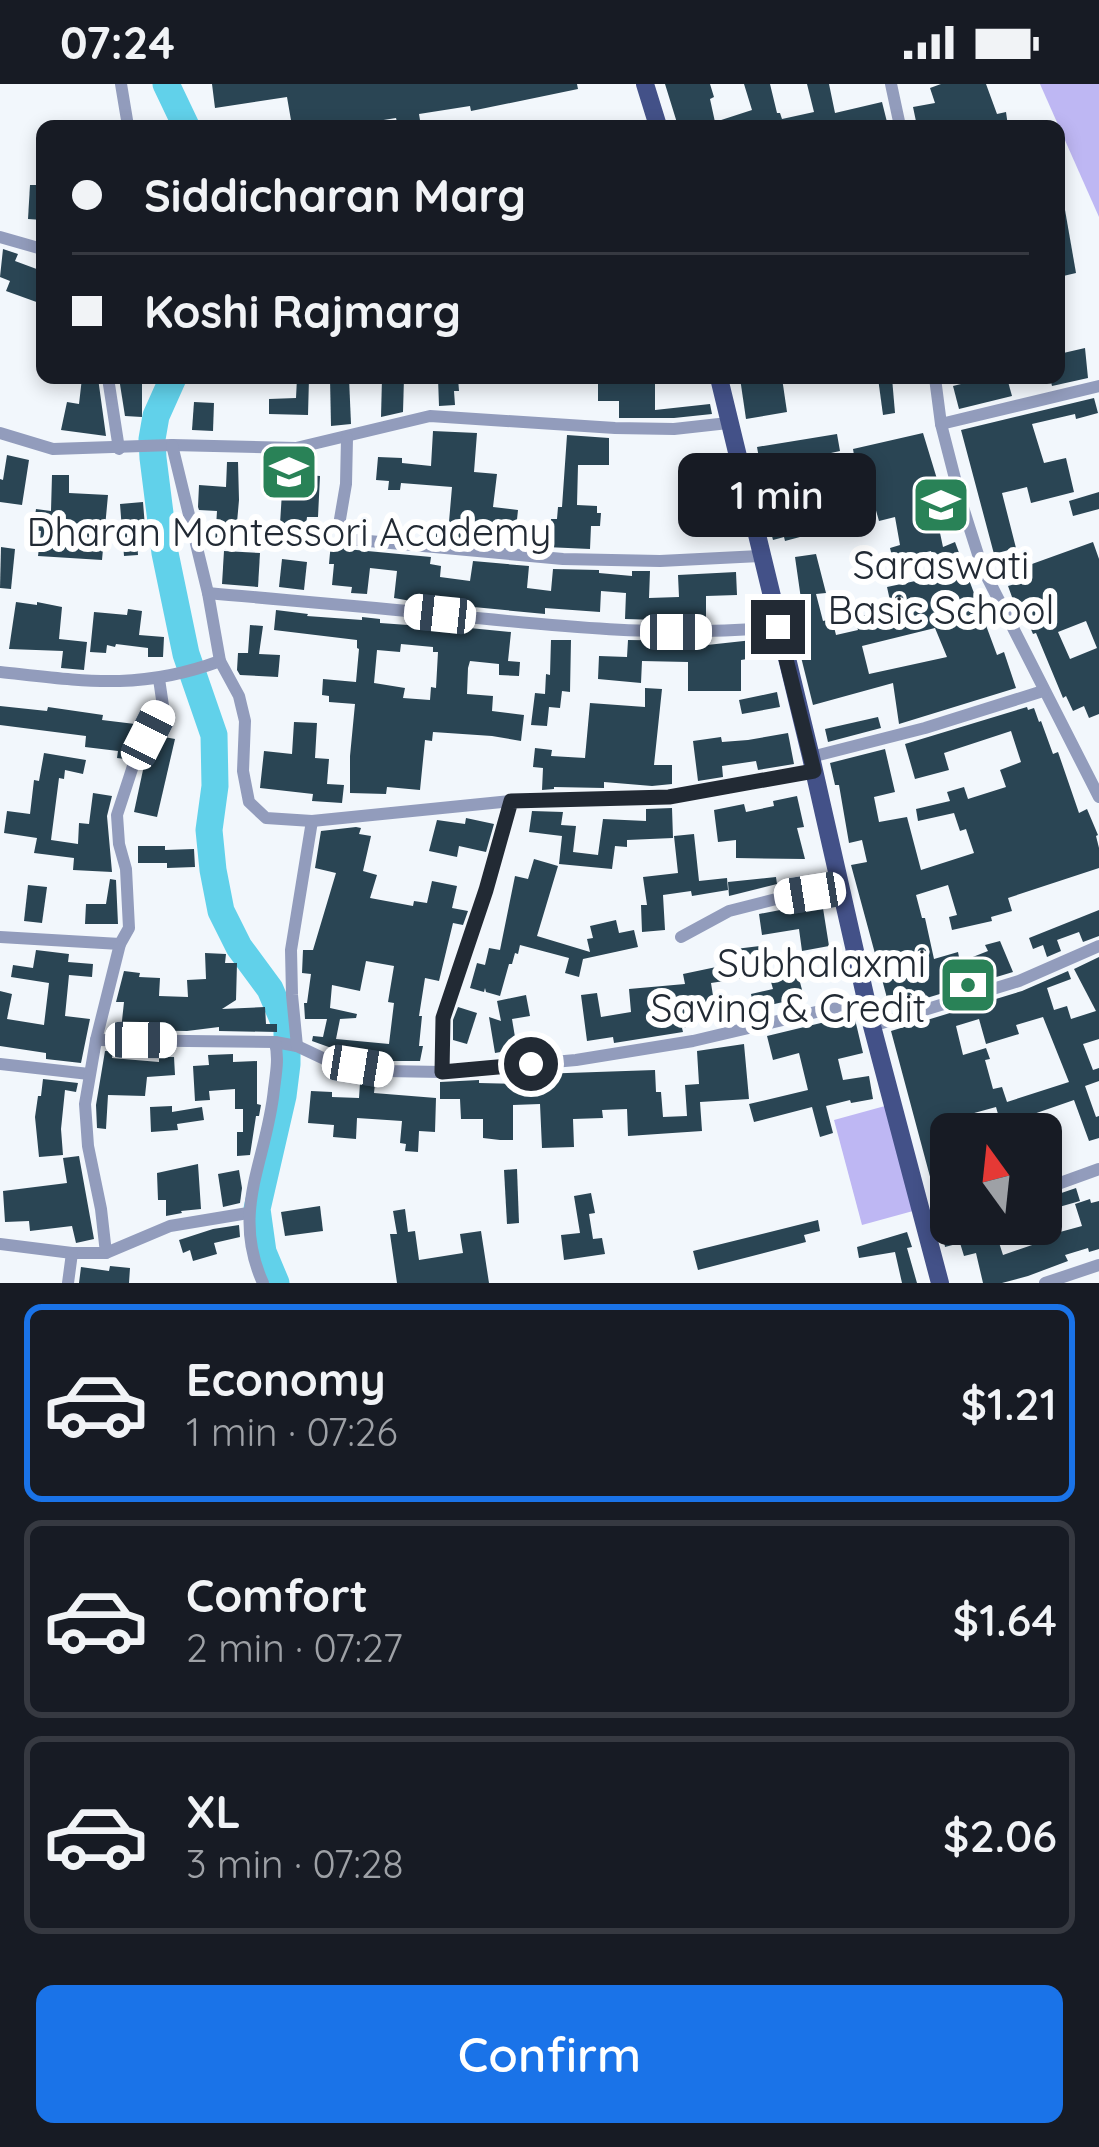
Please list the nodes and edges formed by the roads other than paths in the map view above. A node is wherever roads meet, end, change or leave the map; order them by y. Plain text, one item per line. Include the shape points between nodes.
1 (121, 84) edge
2 (645, 84) edge
3 (892, 84) edge
4 (127, 120) edge
5 (656, 120) edge
6 (899, 120) edge
7 (0, 237) edge
8 (36, 247) edge
9 (109, 384) edge
10 (720, 384) edge
11 (936, 384) edge
12 (1099, 386) edge
13 (728, 423) junction
14 (941, 424) junction
15 (0, 433) edge
16 (347, 438) junction
17 (167, 446) junction
18 (119, 449) junction
19 (760, 556) junction
20 (208, 593) junction
21 (778, 627) junction
22 (220, 661) junction
23 (0, 672) edge
24 (159, 679) junction
25 (1043, 691) junction
26 (813, 764) junction
27 (1099, 797) edge
28 (511, 801) junction
29 (312, 820) junction
30 (841, 888) junction
31 (0, 937) edge
32 (682, 937) dead end
33 (120, 944) junction
34 (1099, 946) edge
35 (867, 1000) junction
36 (872, 1026) junction
37 (96, 1040) junction
38 (279, 1043) junction
39 (297, 1046) junction
40 (0, 1064) edge
41 (442, 1072) junction
42 (89, 1074) junction
43 (1099, 1169) edge
44 (1062, 1182) edge
45 (248, 1213) junction
46 (930, 1229) edge
47 (927, 1230) junction
48 (0, 1244) edge
49 (72, 1253) junction
50 (106, 1253) junction
51 (1099, 1264) edge
52 (68, 1283) edge
53 (263, 1283) edge
54 (940, 1283) edge
55 (1045, 1283) edge

1 - 4 street
2 - 5 main road
3 - 6 street
7 - 8 street
9 - 18 street
10 - 13 main road
11 - 14 street
12 - 14 street
13 - 16 street via 615,428 430,416
13 - 19 main road
14 - 25 street via 982,567
15 - 18 street via 53,449
16 - 17 street via 296,448
16 - 19 street via 339,525 347,539 563,560
17 - 18 street
17 - 20 street
19 - 21 main road
20 - 21 street via 635,632
20 - 22 street
21 - 26 main road
22 - 24 street
22 - 29 street via 239,696 249,802 266,818
23 - 24 street via 104,683
24 - 33 street via 163,706 117,814 129,907
25 - 26 street
25 - 27 street
26 - 28 street via 669,797
26 - 30 main road
28 - 29 street
28 - 41 street via 443,1018
29 - 39 street via 291,950
30 - 32 street via 729,911
30 - 35 main road
31 - 33 street
33 - 37 street
34 - 36 street via 1019,981
35 - 36 main road
35 - 41 street via 693,1041
36 - 47 main road
37 - 38 street
37 - 42 street
38 - 39 street
38 - 45 street
39 - 41 street via 331,1062
40 - 42 street
42 - 50 street via 88,1146
43 - 44 street
45 - 50 street via 170,1226
45 - 53 street
46 - 47 street
47 - 54 main road
48 - 49 street
49 - 50 street
49 - 52 street
51 - 55 street

